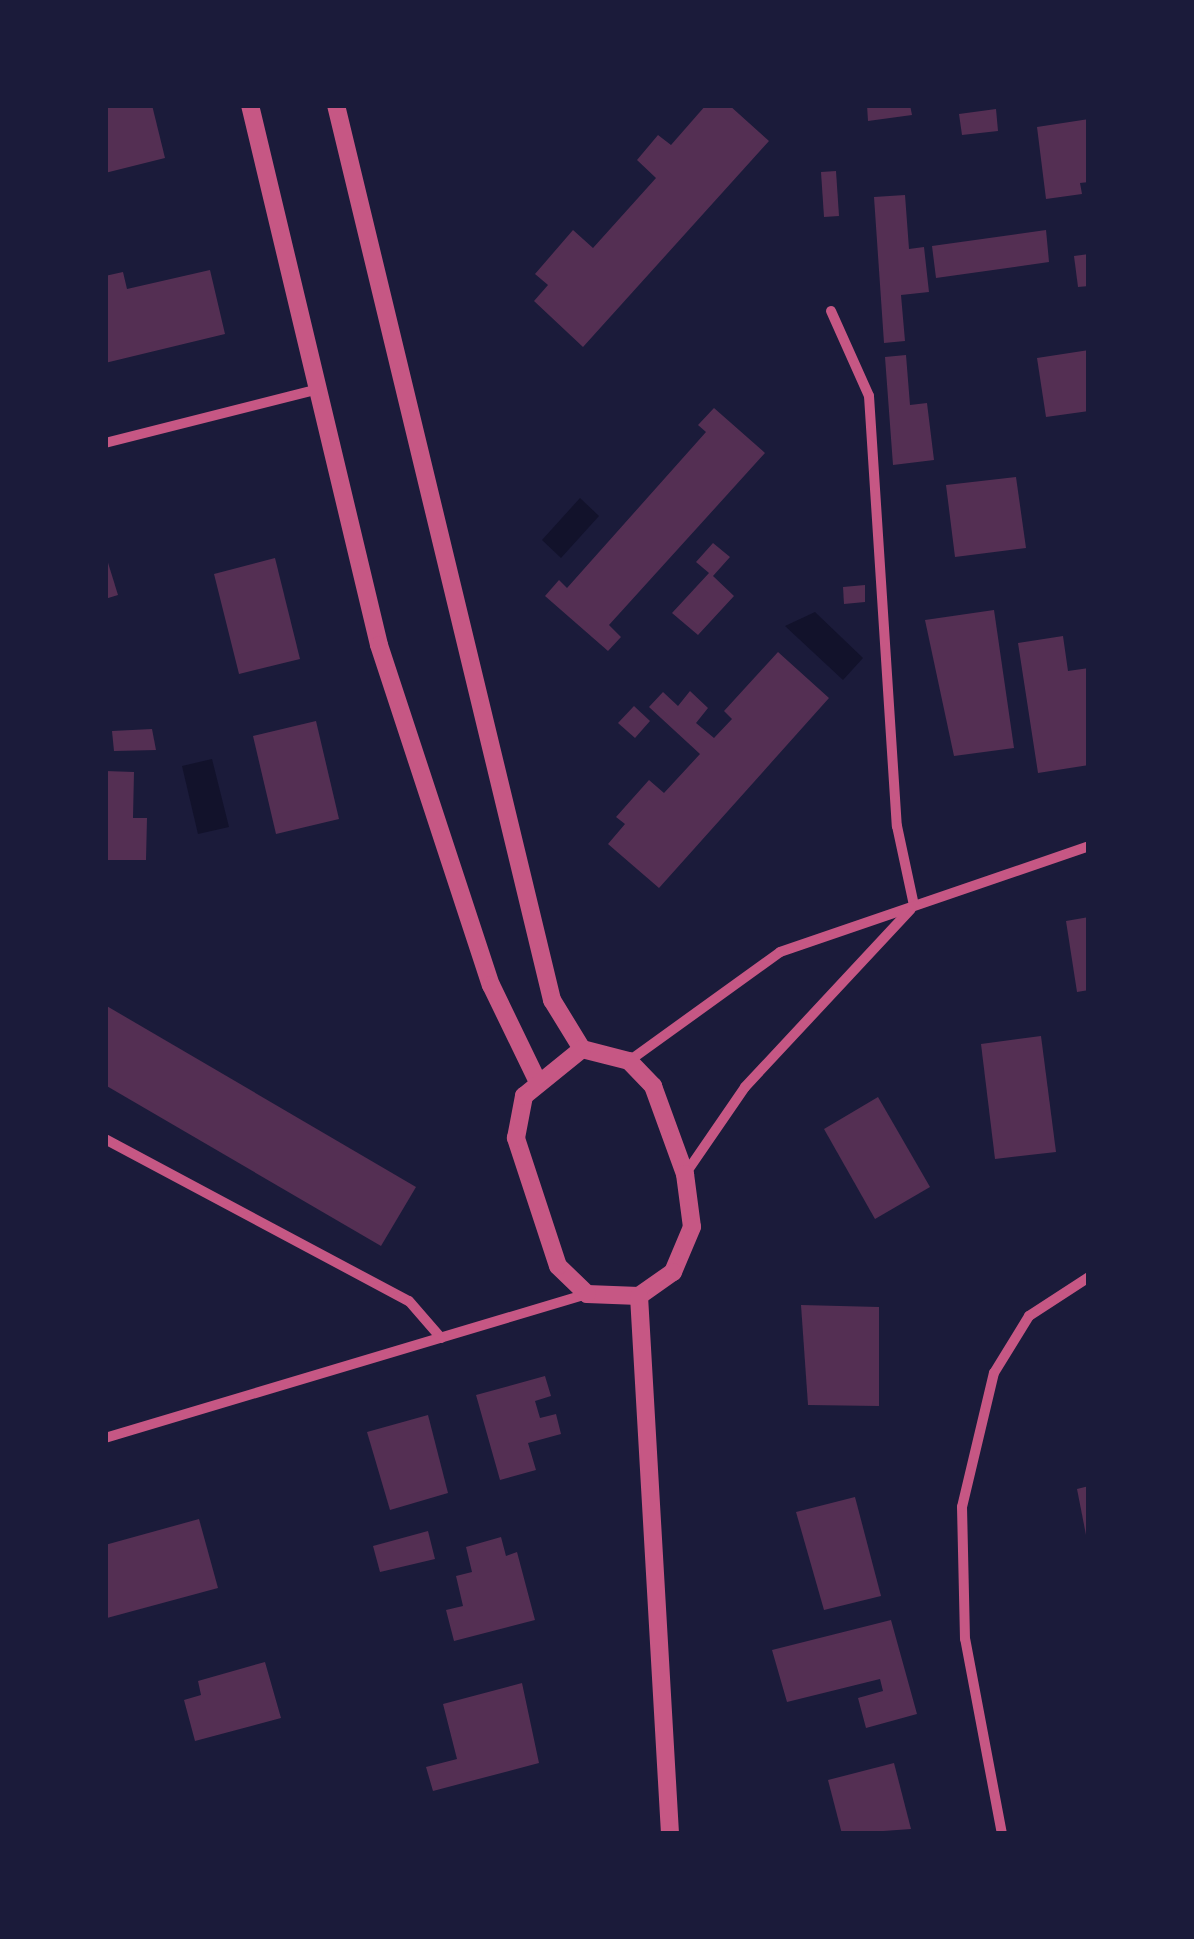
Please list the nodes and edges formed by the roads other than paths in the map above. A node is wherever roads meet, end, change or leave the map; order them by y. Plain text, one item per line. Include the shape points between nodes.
1 (250, 105) edge
2 (336, 105) edge
3 (831, 311) dead end
4 (319, 388) junction
5 (105, 444) edge
6 (1089, 846) edge
7 (914, 906) junction
8 (582, 1049) junction
9 (630, 1061) junction
10 (537, 1080) junction
11 (105, 1140) edge
12 (685, 1174) junction
13 (1089, 1277) edge
14 (587, 1294) junction
15 (640, 1296) junction
16 (441, 1338) junction
17 (105, 1438) edge
18 (670, 1834) edge
19 (1002, 1834) edge

1 - 4 street
2 - 8 street via 552,1000
3 - 7 street via 868,396 898,826
4 - 5 street
4 - 10 street via 428,805 491,985
6 - 7 street
7 - 9 street via 780,952
7 - 12 street via 746,1087
8 - 9 street
8 - 10 street
9 - 12 street via 664,1106
10 - 14 street via 524,1096 516,1138 558,1266
11 - 16 street via 408,1300
12 - 15 street via 692,1227 674,1272
13 - 19 street via 1029,1316 994,1373 962,1508 965,1639
14 - 15 street
14 - 16 street
15 - 18 street
16 - 17 street

